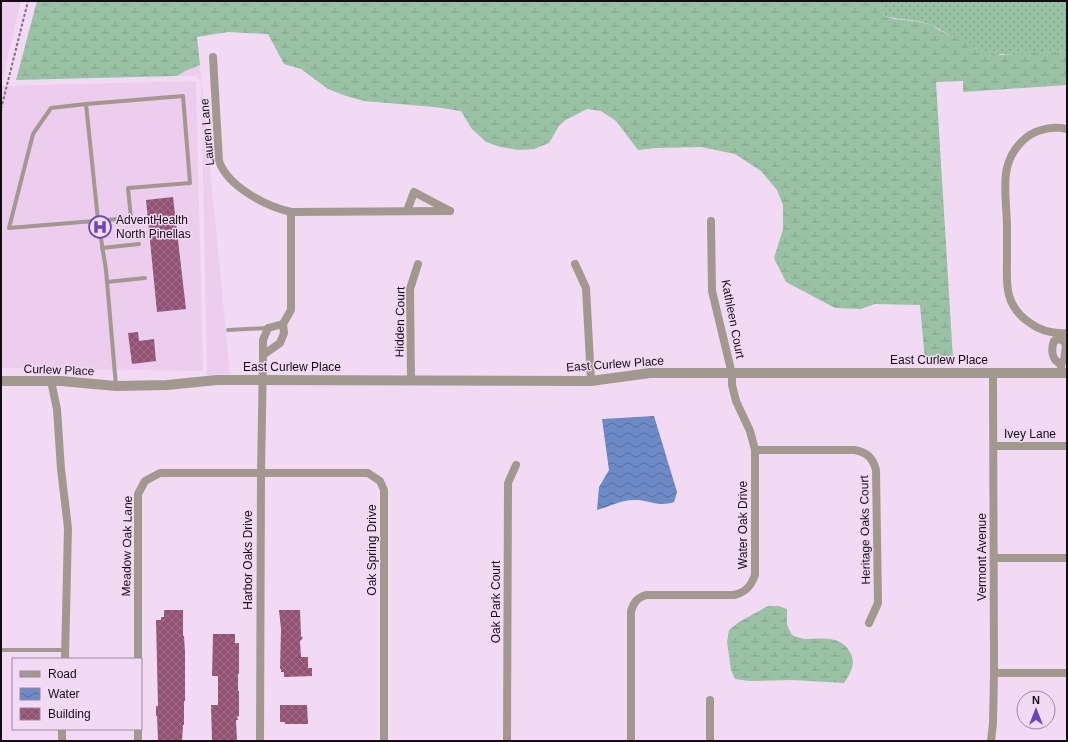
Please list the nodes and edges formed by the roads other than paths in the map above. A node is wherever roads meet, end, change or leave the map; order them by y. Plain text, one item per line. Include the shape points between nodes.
1 (213, 57) dead end
2 (86, 104) junction
3 (1067, 129) edge
4 (407, 211) junction
5 (291, 212) junction
6 (98, 220) junction
7 (711, 221) dead end
8 (139, 244) dead end
9 (102, 248) junction
10 (418, 264) dead end
11 (575, 264) dead end
12 (145, 278) dead end
13 (107, 282) junction
14 (283, 324) junction
15 (268, 328) junction
16 (228, 330) dead end
17 (1061, 335) edge
18 (263, 355) junction
19 (1063, 370) edge
20 (993, 373) junction
21 (732, 374) junction
22 (262, 380) junction
23 (411, 380) junction
24 (1, 381) edge
25 (51, 381) junction
26 (591, 381) junction
27 (116, 386) junction
28 (994, 446) junction
29 (1067, 446) edge
30 (755, 450) junction
31 (516, 465) dead end
32 (261, 473) junction
33 (994, 558) junction
34 (1067, 558) edge
35 (869, 624) dead end
36 (1, 650) edge
37 (65, 655) edge
38 (138, 658) edge
39 (994, 673) junction
40 (1067, 673) edge
41 (710, 700) dead end
42 (62, 730) edge
43 (138, 730) edge
44 (62, 741) edge
45 (138, 741) edge
46 (260, 741) edge
47 (384, 741) edge
48 (507, 741) edge
49 (631, 741) edge
50 (710, 741) edge
51 (991, 741) edge

1 - 5 street, Lauren Lane via 219,161 222,169 231,181 266,204
2 - 6 lane
2 - 6 lane via 51,108 33,134 9,228
2 - 6 lane via 183,96 190,182 128,188 131,218
3 - 17 street via 1036,131 1021,142 1009,160 1005,180 1008,293 1016,311 1026,321
4 - 4 street, Lauren Lane via 414,211 450,211 414,192
4 - 5 street, Lauren Lane
5 - 14 street via 291,310
6 - 9 lane
7 - 21 street, Kathleen Court via 712,291
8 - 9 lane
9 - 13 lane
10 - 23 street, Hidden Court via 410,289
11 - 26 street via 586,288
12 - 13 lane
13 - 27 lane
14 - 15 street
14 - 18 street via 284,333 280,343
15 - 16 lane
15 - 18 street via 263,340
17 - 19 street via 1066,346
17 - 19 street via 1053,343 1053,358
18 - 22 street
19 - 20 street, East Curlew Place
20 - 21 street, East Curlew Place
20 - 28 street, Vermont Avenue
21 - 26 street, East Curlew Place via 650,373
21 - 30 street, Water Oak Drive via 736,401 750,431
22 - 23 street, East Curlew Place
22 - 27 street, East Curlew Place via 211,380 167,385
22 - 32 street, Harbor Oaks Drive
23 - 26 street, East Curlew Place
24 - 25 street, Curlew Place
25 - 27 street, Curlew Place
25 - 37 street via 58,409 61,469 68,528
28 - 29 street, Ivey Lane
28 - 33 street, Vermont Avenue
30 - 35 street, Heritage Oaks Court via 854,450 865,453 872,459 876,470 878,603
30 - 49 street, Water Oak Drive via 755,575 749,588 734,595 646,595 638,598 631,610
31 - 48 street, Oak Park Court via 508,483
32 - 38 street, Meadow Oak Lane via 160,473 148,478 143,484 138,494
32 - 46 street, Harbor Oaks Drive
32 - 47 street, Oak Spring Drive via 368,473 380,481 384,490
33 - 34 street
33 - 39 street, Vermont Avenue
36 - 37 lane
39 - 40 street
39 - 51 street, Vermont Avenue
41 - 50 street
42 - 44 street
43 - 45 street

